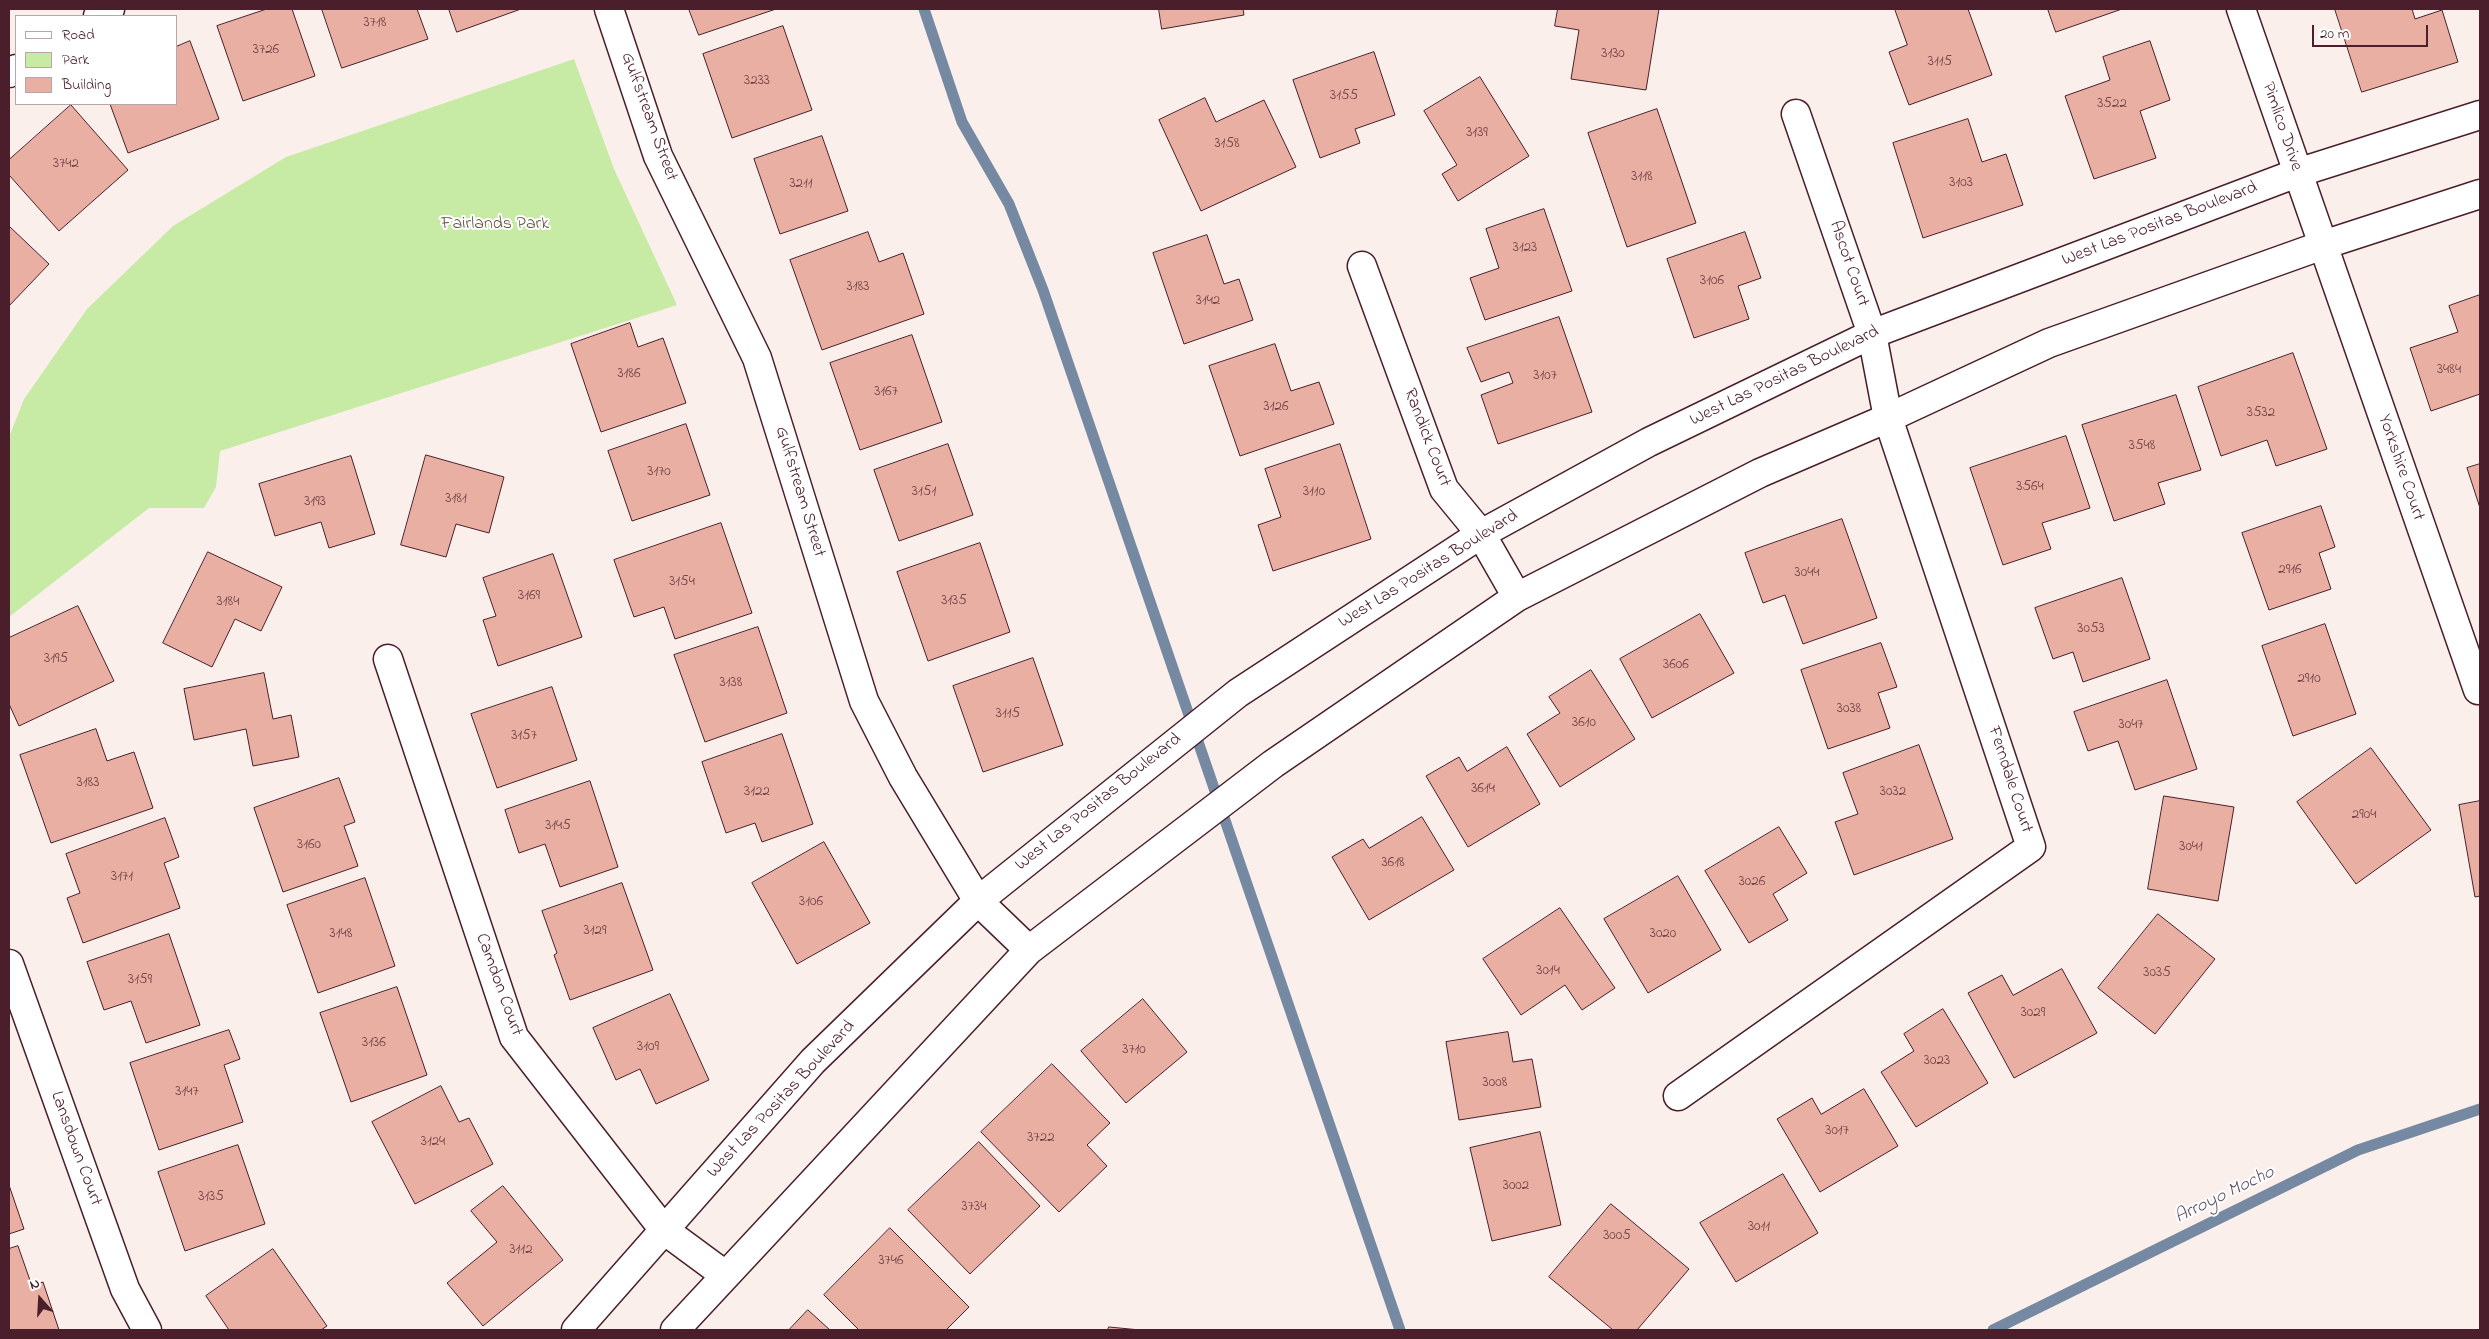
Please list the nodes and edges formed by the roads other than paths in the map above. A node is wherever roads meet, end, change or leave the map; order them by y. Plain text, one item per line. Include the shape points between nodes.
1 (609, 9) edge
2 (2241, 9) edge
3 (1796, 114) dead end
4 (2480, 114) edge
5 (2297, 172) junction
6 (2480, 194) edge
7 (2323, 245) junction
8 (1362, 266) dead end
9 (1872, 334) junction
10 (1888, 418) junction
11 (1481, 534) junction
12 (1517, 596) junction
13 (388, 659) dead end
14 (2478, 690) dead end
15 (978, 901) junction
16 (1030, 950) junction
17 (9, 964) edge
18 (1678, 1096) dead end
19 (664, 1230) junction
20 (725, 1275) junction
21 (147, 1330) edge
22 (576, 1330) edge
23 (675, 1330) edge

1 - 15 street, Gulfstream Street via 658,156 757,358 864,701 903,776
2 - 5 street, Pimlico Drive
3 - 9 street, Ascot Court
4 - 5 street, West Las Positas Boulevard
5 - 7 street, Pimlico Drive
5 - 9 street, West Las Positas Boulevard
6 - 7 street
7 - 10 street via 2049,343
7 - 14 street, Yorkshire Court
8 - 11 street, Randick Court via 1444,489
9 - 10 street, Ascot Court
9 - 11 street, West Las Positas Boulevard via 1649,442
10 - 12 street via 1760,472
10 - 18 street, Ferndale Court via 2031,847
11 - 12 street, Randick Court
11 - 15 street, West Las Positas Boulevard via 1238,693
12 - 16 street via 1273,764
13 - 19 street, Camdon Court via 514,1037
15 - 16 street, Gulfstream Street
15 - 19 street, West Las Positas Boulevard via 813,1061
16 - 20 street
17 - 21 street, Lansdown Court via 124,1289
19 - 20 street, Camdon Court
19 - 22 street, West Las Positas Boulevard
20 - 23 street

